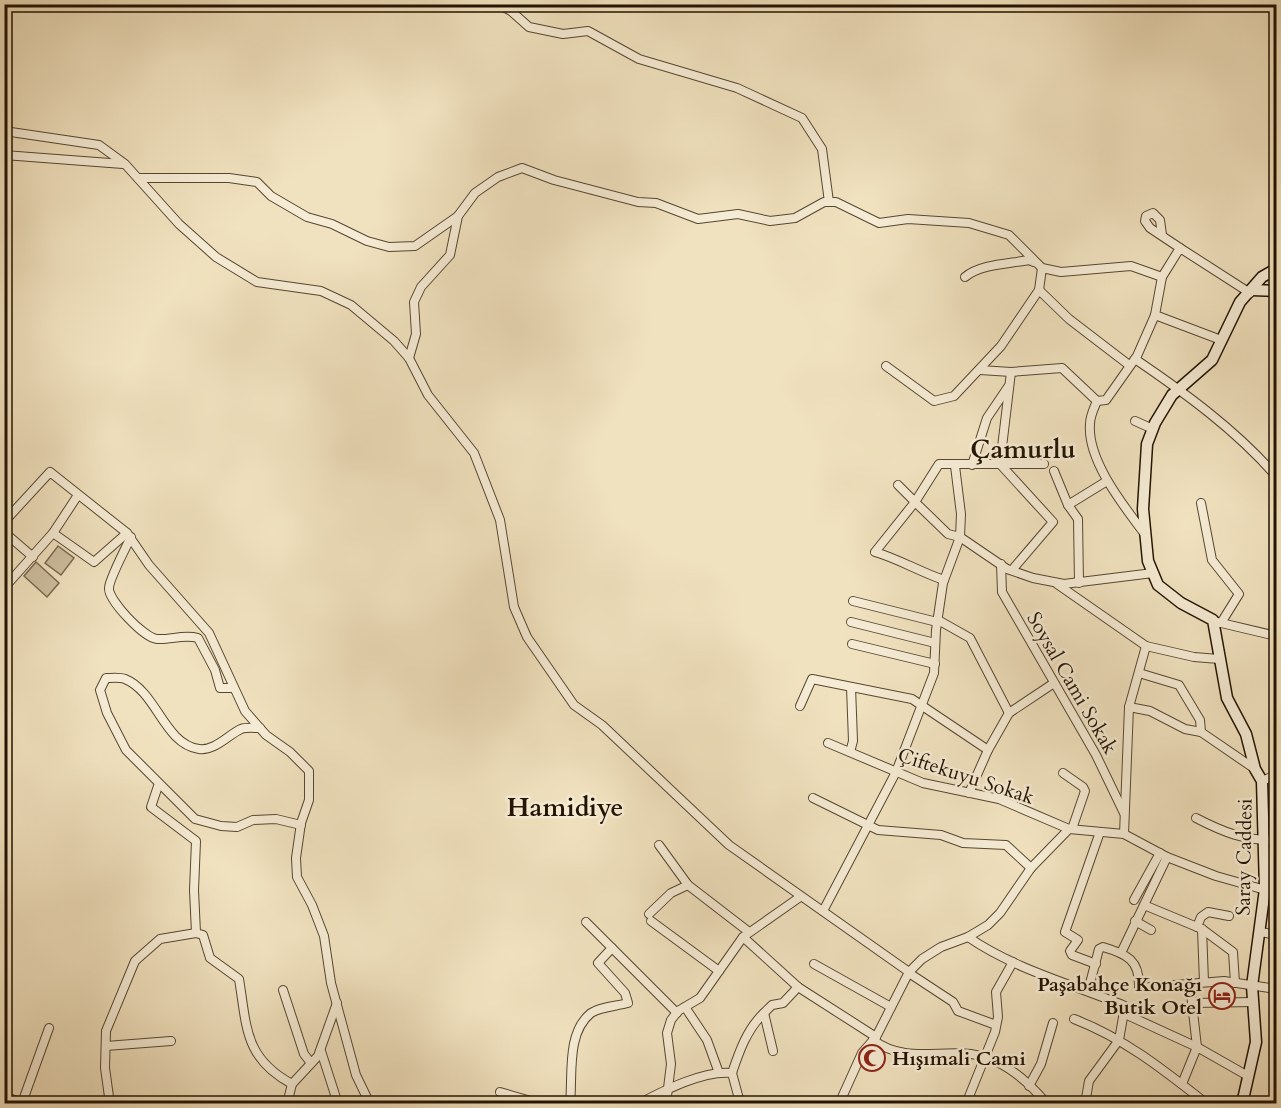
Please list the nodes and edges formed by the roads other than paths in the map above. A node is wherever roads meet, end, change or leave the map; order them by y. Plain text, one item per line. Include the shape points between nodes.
1 (498, 4) edge
2 (4, 131) edge
3 (4, 155) edge
4 (125, 164) junction
5 (138, 178) junction
6 (829, 202) junction
7 (458, 216) junction
8 (1162, 235) dead end
9 (1180, 248) junction
10 (1034, 262) junction
11 (1042, 268) junction
12 (1276, 269) edge
13 (965, 277) dead end
14 (1162, 277) junction
15 (1039, 290) junction
16 (1251, 291) junction
17 (1276, 291) edge
18 (1155, 315) junction
19 (1221, 340) junction
20 (409, 358) junction
21 (1132, 362) junction
22 (886, 366) dead end
23 (980, 370) junction
24 (1011, 372) junction
25 (1009, 386) junction
26 (1179, 388) junction
27 (1097, 401) junction
28 (1135, 421) dead end
29 (1153, 429) junction
30 (1000, 464) junction
31 (1044, 464) dead end
32 (972, 465) junction
33 (955, 466) junction
34 (1054, 471) dead end
35 (1276, 476) edge
36 (1107, 481) junction
37 (898, 485) dead end
38 (78, 495) junction
39 (915, 502) junction
40 (1201, 503) dead end
41 (1068, 506) junction
42 (4, 522) edge
43 (4, 532) edge
44 (53, 533) junction
45 (1144, 533) junction
46 (129, 535) junction
47 (960, 537) junction
48 (33, 557) junction
49 (1001, 564) junction
50 (1012, 570) junction
51 (1153, 573) junction
52 (944, 580) junction
53 (1055, 582) junction
54 (1080, 583) junction
55 (4, 588) edge
56 (853, 601) dead end
57 (937, 621) junction
58 (851, 622) dead end
59 (1217, 622) junction
60 (1276, 632) edge
61 (852, 644) dead end
62 (935, 644) junction
63 (1146, 646) junction
64 (1219, 659) junction
65 (934, 664) junction
66 (1139, 673) junction
67 (1054, 683) junction
68 (851, 687) junction
69 (234, 688) junction
70 (921, 703) junction
71 (800, 706) dead end
72 (1129, 707) junction
73 (1009, 713) junction
74 (260, 728) junction
75 (1201, 732) junction
76 (828, 743) dead end
77 (1214, 748) dead end
78 (1226, 748) junction
79 (988, 750) junction
80 (850, 752) junction
81 (1255, 769) junction
82 (897, 772) junction
83 (1063, 773) dead end
84 (1276, 775) edge
85 (1262, 782) junction
86 (158, 786) junction
87 (969, 793) junction
88 (813, 798) dead end
89 (1125, 816) junction
90 (1196, 818) dead end
91 (301, 825) junction
92 (869, 826) junction
93 (1070, 829) junction
94 (1100, 832) junction
95 (1124, 834) junction
96 (1271, 840) edge
97 (658, 845) dead end
98 (1163, 855) junction
99 (1031, 868) junction
100 (688, 885) junction
101 (1265, 889) junction
102 (1276, 893) edge
103 (800, 897) junction
104 (1134, 900) dead end
105 (1144, 905) junction
106 (823, 911) junction
107 (1229, 916) dead end
108 (1135, 921) junction
109 (586, 922) dead end
110 (1199, 928) junction
111 (1151, 930) dead end
112 (1261, 932) junction
113 (196, 933) junction
114 (746, 934) junction
115 (1276, 935) edge
116 (968, 937) junction
117 (612, 948) junction
118 (1121, 953) junction
119 (1013, 962) junction
120 (814, 964) dead end
121 (1096, 964) junction
122 (719, 971) junction
123 (909, 973) junction
124 (1204, 982) junction
125 (1235, 983) junction
126 (1190, 985) junction
127 (1252, 986) junction
128 (798, 987) junction
129 (283, 990) dead end
130 (1276, 990) edge
131 (1088, 991) junction
132 (1253, 1002) junction
133 (337, 1003) junction
134 (1193, 1003) junction
135 (685, 1007) junction
136 (891, 1007) junction
137 (1125, 1010) junction
138 (677, 1013) junction
139 (764, 1013) junction
140 (1074, 1019) dead end
141 (1053, 1023) dead end
142 (996, 1025) junction
143 (49, 1028) dead end
144 (874, 1039) junction
145 (1119, 1040) junction
146 (171, 1041) dead end
147 (106, 1046) junction
148 (321, 1047) junction
149 (1197, 1047) junction
150 (773, 1051) dead end
151 (987, 1058) junction
152 (311, 1063) junction
153 (718, 1073) junction
154 (732, 1073) junction
155 (1248, 1076) junction
156 (292, 1084) junction
157 (1182, 1084) junction
158 (1029, 1086) junction
159 (669, 1088) junction
160 (500, 1092) dead end
161 (4, 1096) edge
162 (23, 1103) edge
163 (110, 1104) edge
164 (287, 1104) edge
165 (338, 1104) edge
166 (370, 1104) edge
167 (541, 1104) edge
168 (570, 1104) edge
169 (638, 1104) edge
170 (666, 1104) edge
171 (746, 1104) edge
172 (839, 1104) edge
173 (966, 1104) edge
174 (1047, 1104) edge
175 (1085, 1104) edge
176 (1207, 1104) edge
177 (1242, 1104) edge

1 - 6 street via 529,27 563,34 588,31 639,59 737,88 802,118 822,149
2 - 4 street via 99,145
3 - 4 street
4 - 5 street
5 - 7 street via 229,178 257,182 271,196 307,217 390,247 415,246
5 - 20 street via 179,224 216,257 256,282 321,291 351,305
6 - 7 street via 795,218 770,221 738,214 698,219 656,203 638,202 522,168 498,177 475,193
6 - 10 street via 879,223 909,219 990,228 1009,235
7 - 20 street via 450,255 421,287 414,302 416,334
8 - 9 street
9 - 14 street
9 - 16 street
10 - 11 street
10 - 13 street via 973,270
11 - 14 street via 1061,272 1131,266
11 - 15 street
12 - 16 street via 1262,277
14 - 18 street
15 - 21 street via 1069,319
15 - 23 street
16 - 17 street
16 - 19 street via 1240,302
18 - 19 street
18 - 21 street
19 - 26 street via 1212,360
20 - 103 street via 428,395 474,453 500,520 513,607 527,637 574,705 633,753 729,846
21 - 26 street
21 - 27 street via 1106,400
22 - 23 street via 934,401 954,396
23 - 24 street
24 - 25 street
24 - 27 street via 1062,368
25 - 30 street
25 - 32 street via 987,418
26 - 29 street
26 - 35 street via 1256,453
27 - 36 street via 1090,422 1090,439
28 - 29 street
29 - 45 street via 1145,458
30 - 31 street
30 - 32 street
30 - 50 street via 1053,522
32 - 33 street
33 - 39 street via 935,467
33 - 47 street via 962,514
34 - 41 street
36 - 41 street
36 - 45 street
37 - 39 street
38 - 42 street via 50,472
38 - 44 street
38 - 46 street
39 - 47 street via 948,534
39 - 52 street via 875,552
40 - 59 street via 1212,560 1239,594
41 - 54 street via 1078,519
43 - 48 street
44 - 46 street via 94,562
44 - 48 street
45 - 51 street
46 - 69 street via 171,593 209,633
46 - 69 street via 108,584 109,594 142,633 156,639 198,638 220,688
47 - 49 street
47 - 52 street
48 - 55 street
49 - 50 street
49 - 67 street, Soysal Cami Sokak via 1002,592
50 - 53 street
51 - 54 street
51 - 59 street via 1158,585 1181,603
52 - 57 street
53 - 54 street
53 - 63 street
56 - 57 street
57 - 62 street
57 - 73 street via 970,638
58 - 62 street
59 - 60 street via 1272,635
59 - 64 street, Saray Caddesi
61 - 65 street
62 - 65 street
63 - 64 street
63 - 66 street
64 - 81 street, Saray Caddesi via 1227,698 1246,734
65 - 70 street
66 - 72 street
66 - 75 street via 1179,685 1200,720
67 - 73 street
67 - 89 street, Soysal Cami Sokak via 1096,755
68 - 70 street
68 - 71 street via 812,679
68 - 80 street
69 - 74 street via 245,711
70 - 79 street
70 - 82 street
72 - 75 street via 1150,711 1185,729
72 - 89 street
73 - 79 street
74 - 86 street via 243,728 219,744 201,749 185,744 155,707 125,679 106,678 100,690 112,722 126,750
74 - 91 street via 309,771 309,801
75 - 78 street
76 - 80 street, Çiftekuyu Sokak
77 - 78 street
78 - 81 street
79 - 87 street
80 - 82 street, Çiftekuyu Sokak
81 - 85 street, Saray Caddesi
82 - 87 street, Çiftekuyu Sokak via 931,786
82 - 92 street
83 - 93 street via 1085,791
84 - 85 street
85 - 96 street, Saray Caddesi
86 - 91 street via 195,819 237,827 254,820 276,819
86 - 113 street via 151,807 196,841
87 - 93 street, Çiftekuyu Sokak via 999,799
88 - 92 street
89 - 95 street
90 - 96 street via 1229,834
91 - 133 street via 297,877 324,936
92 - 99 street via 963,843 1006,845
92 - 106 street
93 - 94 street, Çiftekuyu Sokak
93 - 99 street
94 - 95 street, Çiftekuyu Sokak
94 - 121 street via 1065,932 1078,940 1070,951 1072,955
95 - 98 street, Çiftekuyu Sokak
96 - 101 street, Saray Caddesi
97 - 100 street
98 - 101 street, Çiftekuyu Sokak via 1216,876
98 - 104 street
98 - 105 street
99 - 116 street via 1000,913
100 - 114 street
100 - 122 street via 671,893 650,918
101 - 102 street, Çiftekuyu Sokak
101 - 112 street, Saray Caddesi
103 - 106 street
103 - 114 street
105 - 108 street
105 - 110 street
106 - 123 street
107 - 110 street via 1208,912 1201,917
108 - 111 street
108 - 118 street
109 - 117 street
110 - 124 street
110 - 125 street via 1233,952
112 - 115 street
112 - 127 street, Saray Caddesi
113 - 147 street via 160,939 135,961 106,1031
113 - 156 street via 203,935 210,958 239,979 249,1040 261,1061
114 - 122 street
114 - 128 street
116 - 119 street
116 - 123 street via 941,946
117 - 138 street
117 - 168 street via 598,963 625,993 628,1003 592,1012 582,1023 572,1052
118 - 121 street via 1103,947
118 - 126 street via 1130,957 1140,973 1138,988
119 - 131 street
119 - 142 street via 996,992
120 - 136 street
121 - 131 street
122 - 135 street via 700,998
123 - 136 street
123 - 142 street via 953,1002 958,1011
124 - 125 street
124 - 126 street
125 - 127 street
126 - 134 street
127 - 130 street
127 - 132 street, Saray Caddesi
128 - 139 street via 783,1003 772,1005
128 - 144 street
129 - 152 street via 304,1054
131 - 137 street
132 - 134 street
132 - 155 street, Saray Caddesi via 1256,1042
133 - 148 street
133 - 166 street via 356,1075
134 - 149 street
135 - 138 street
135 - 153 street via 707,1040
136 - 144 street
137 - 145 street
137 - 149 street
138 - 159 street via 667,1033
139 - 150 street
139 - 154 street via 755,1021 740,1049
140 - 145 street
141 - 158 street via 1041,1064
142 - 151 street
143 - 162 street
144 - 151 street via 883,1047 902,1053
144 - 172 street via 862,1053
145 - 157 street
145 - 175 street via 1089,1081
146 - 147 street
147 - 163 street
148 - 152 street
148 - 165 street
149 - 155 street
149 - 157 street
151 - 158 street via 1004,1064
151 - 173 street
152 - 156 street
153 - 154 street
153 - 159 street
154 - 171 street via 739,1099
155 - 177 street, Saray Caddesi
156 - 164 street
157 - 176 street
158 - 174 street
159 - 169 street
159 - 170 street
160 - 167 street
161 - 162 street

